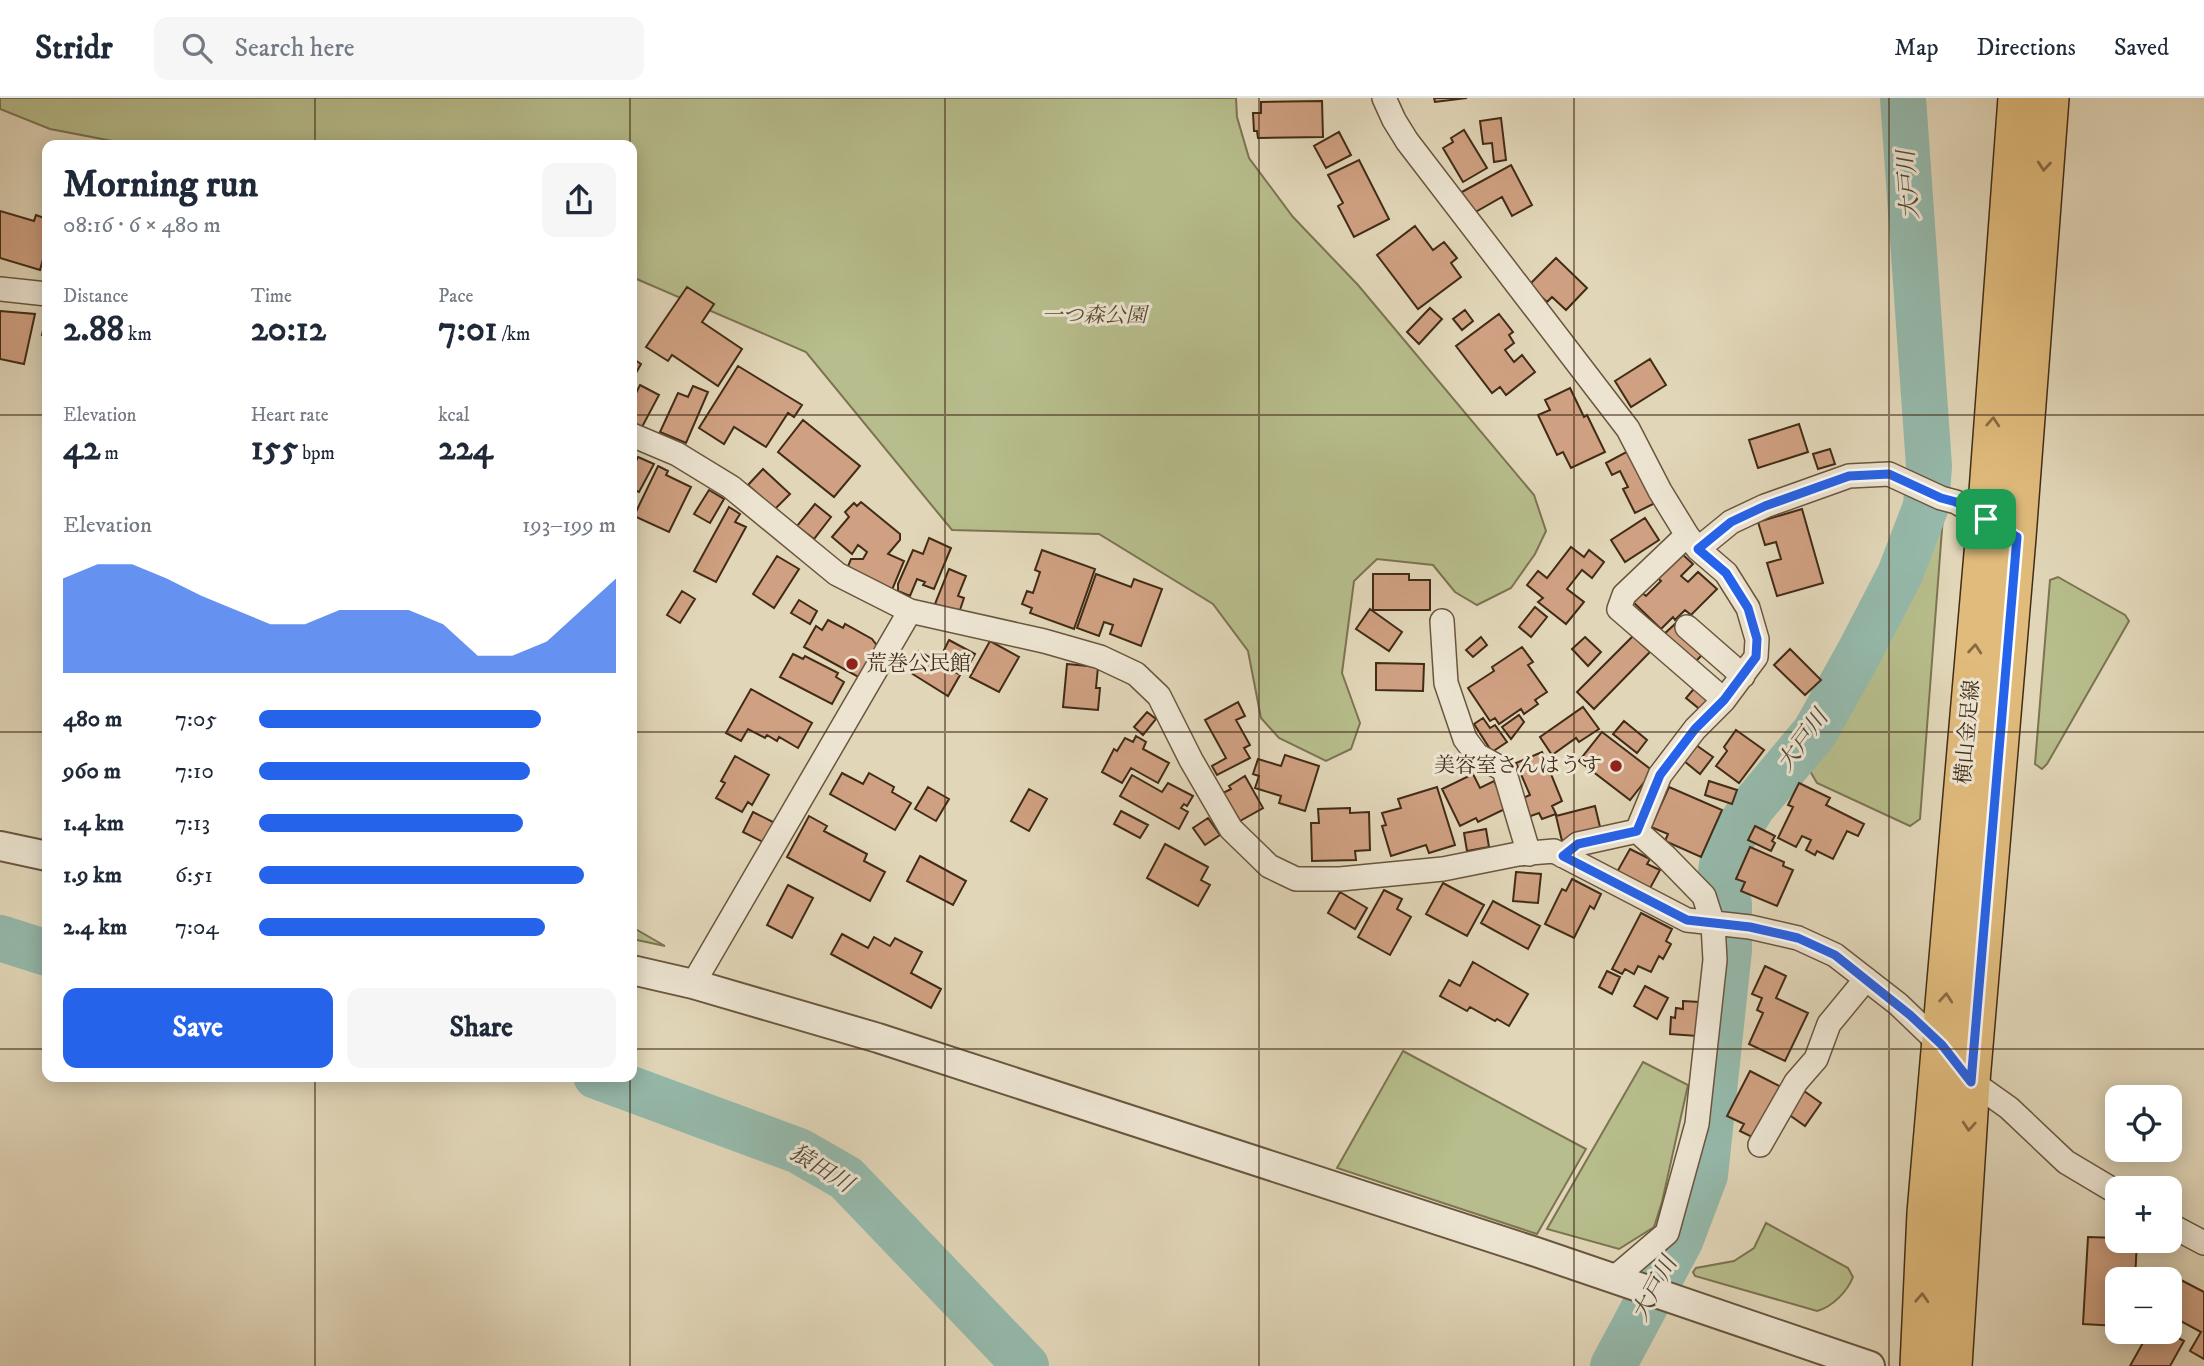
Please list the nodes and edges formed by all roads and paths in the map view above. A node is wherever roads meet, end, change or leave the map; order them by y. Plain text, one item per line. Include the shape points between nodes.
1 (1384, 98) edge
2 (2017, 98) edge
3 (2050, 98) edge
4 (0, 289) edge
5 (42, 293) edge
6 (637, 437) edge
7 (1986, 519) junction
8 (2017, 537) junction
9 (1692, 542) junction
10 (910, 611) junction
11 (1442, 621) dead end
12 (1687, 626) dead end
13 (1743, 676) junction
14 (1724, 700) junction
15 (1637, 831) junction
16 (0, 846) edge
17 (1529, 853) junction
18 (42, 855) edge
19 (1563, 856) junction
20 (1714, 924) junction
21 (637, 971) edge
22 (1866, 979) junction
23 (693, 984) junction
24 (1942, 1045) junction
25 (1971, 1082) junction
26 (1760, 1145) dead end
27 (2105, 1185) edge
28 (2182, 1231) edge
29 (2204, 1243) edge
30 (1622, 1282) junction
31 (1870, 1366) edge
32 (1919, 1366) edge
33 (1953, 1366) edge

1 - 9 street via 1407,141 1628,429
7 -> 2 main road, 横山金足線
3 -> 8 main road, 横山金足線
4 - 5 street
6 - 10 street via 731,486 837,575
7 - 8 street
7 - 9 street via 1889,474 1849,476 1765,506
24 -> 7 main road, 横山金足線
8 - 25 main road, 横山金足線
9 - 13 street via 1726,573 1748,608 1757,639 1756,657
9 - 14 street via 1624,595 1619,609
10 - 17 street via 1100,656 1136,674 1159,696 1231,829 1269,866 1296,878 1375,877
10 - 23 street
11 - 17 street via 1446,683 1465,738 1477,755 1504,770
12 - 13 street
13 - 14 street
14 - 15 street via 1660,775
15 - 19 street via 1578,844
15 - 20 street via 1704,897
16 - 18 street
17 - 19 street
19 - 20 street via 1687,920
20 - 22 street via 1798,938 1835,955
20 - 30 street via 1715,960 1697,1124 1682,1184 1667,1233
21 - 23 street
22 - 24 street
22 - 26 street via 1829,1024 1816,1059 1796,1082
23 - 30 street via 891,1042
24 - 25 street
32 -> 24 main road, 横山金足線 via 1926,1213
25 - 27 street via 2009,1108 2066,1162
25 -> 33 main road, 横山金足線
28 - 29 street
30 - 31 street

